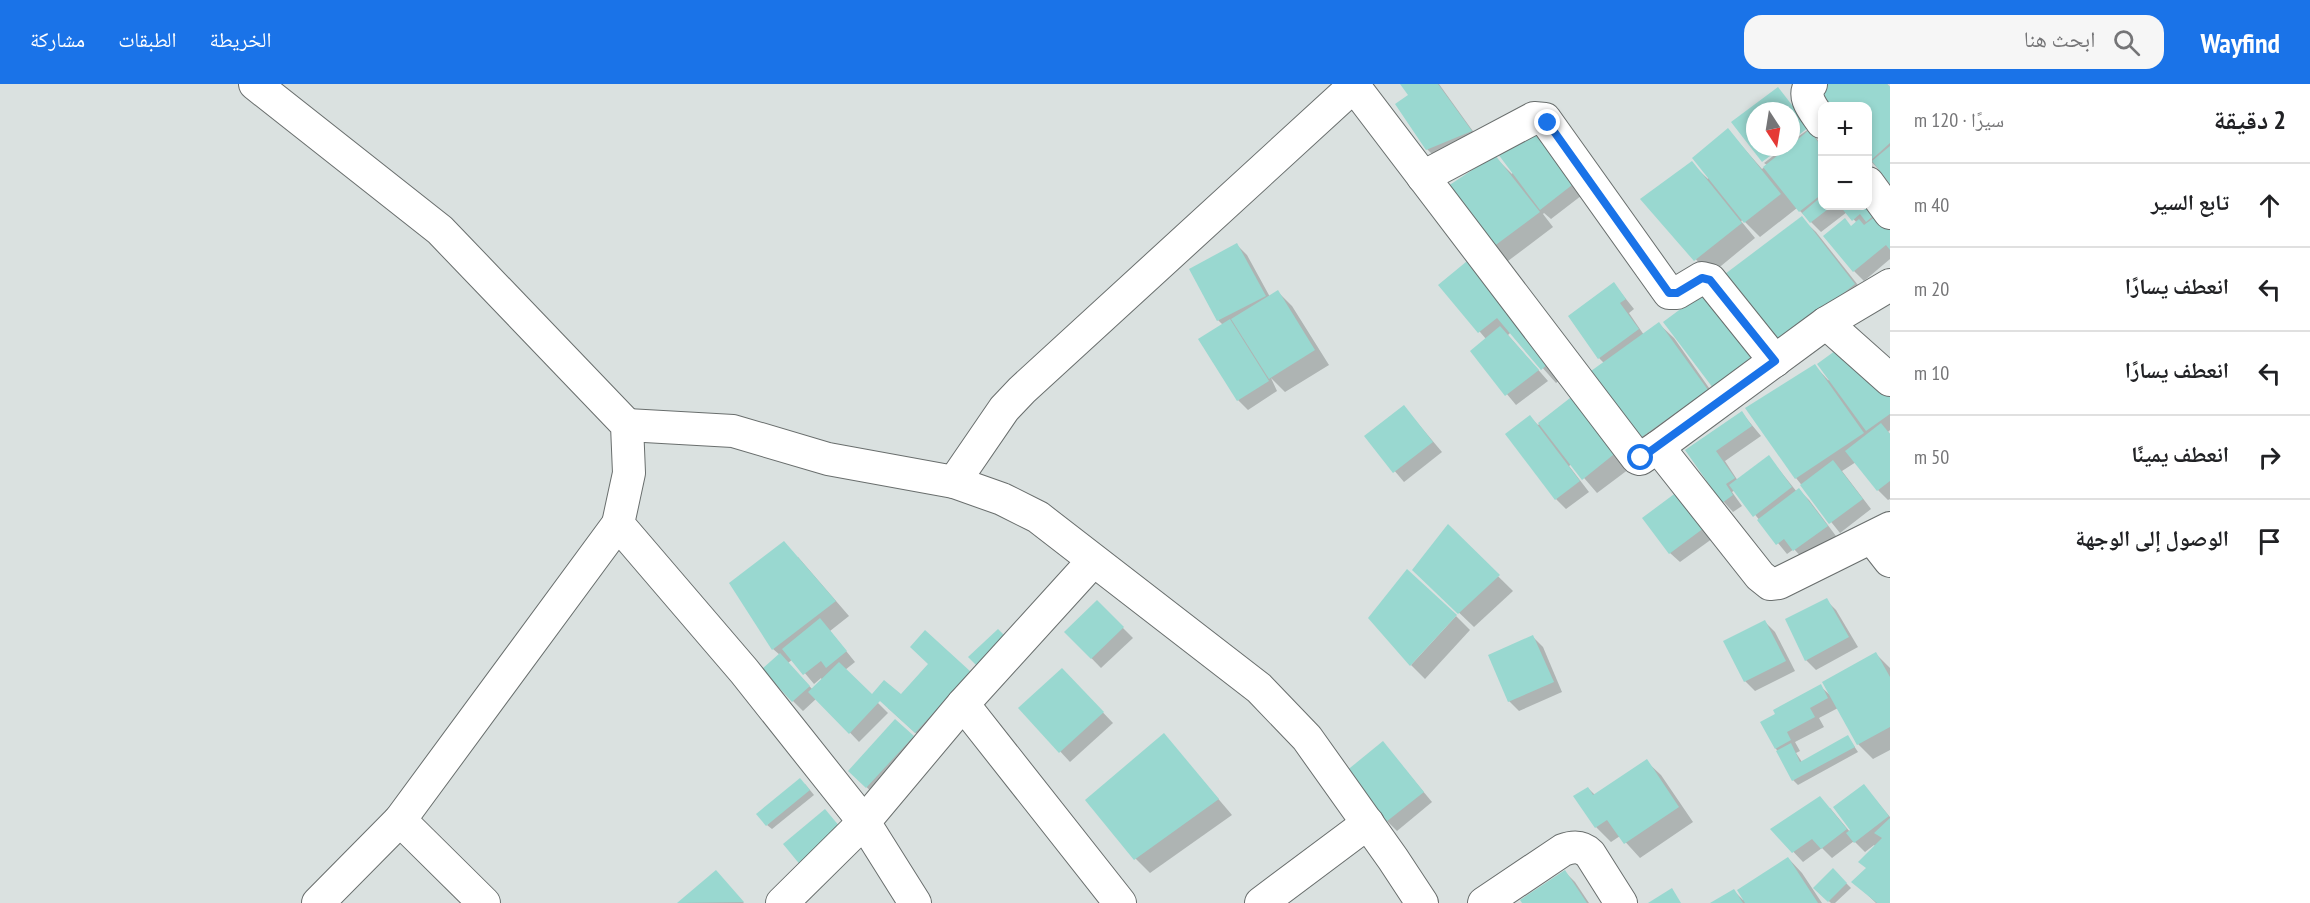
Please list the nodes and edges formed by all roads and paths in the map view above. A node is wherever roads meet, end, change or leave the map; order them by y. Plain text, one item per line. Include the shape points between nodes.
1 (255, 84) edge
2 (1811, 84) edge
3 (1355, 85) edge
4 (1818, 115) edge
5 (1423, 177) junction
6 (1872, 188) edge
7 (1890, 213) edge
8 (1890, 285) edge
9 (1826, 323) junction
10 (1775, 361) junction
11 (1890, 380) edge
12 (627, 425) junction
13 (1658, 447) junction
14 (954, 482) junction
15 (618, 524) junction
16 (1884, 542) edge
17 (1093, 561) junction
18 (963, 704) junction
19 (400, 820) junction
20 (864, 822) junction
21 (1368, 823) junction
22 (318, 903) edge
23 (484, 903) edge
24 (782, 903) edge
25 (915, 903) edge
26 (1120, 903) edge
27 (1261, 903) edge
28 (1422, 903) edge
29 (1484, 903) edge
30 (1621, 903) edge

1 - 12 street via 440,230
2 - 4 street via 1808,99
3 - 5 street
3 - 14 street via 1022,390 1004,409
5 - 10 street via 1534,118 1545,119 1669,293 1677,293 1702,278 1710,280
5 - 13 street via 1636,457 1640,459
6 - 7 street
8 - 9 street
9 - 10 street
9 - 11 street
10 - 13 street
12 - 14 street via 733,430 828,459
12 - 15 street via 629,473
13 - 16 street via 1770,584
14 - 17 street via 1038,517
15 - 19 street
15 - 20 street via 744,671
17 - 18 street
17 - 21 street via 1259,688 1307,738
18 - 20 street
18 - 26 street
19 - 22 street
19 - 23 street
20 - 24 street
20 - 25 street
21 - 27 street
21 - 28 street
29 - 30 street via 1563,850 1576,847 1590,854

